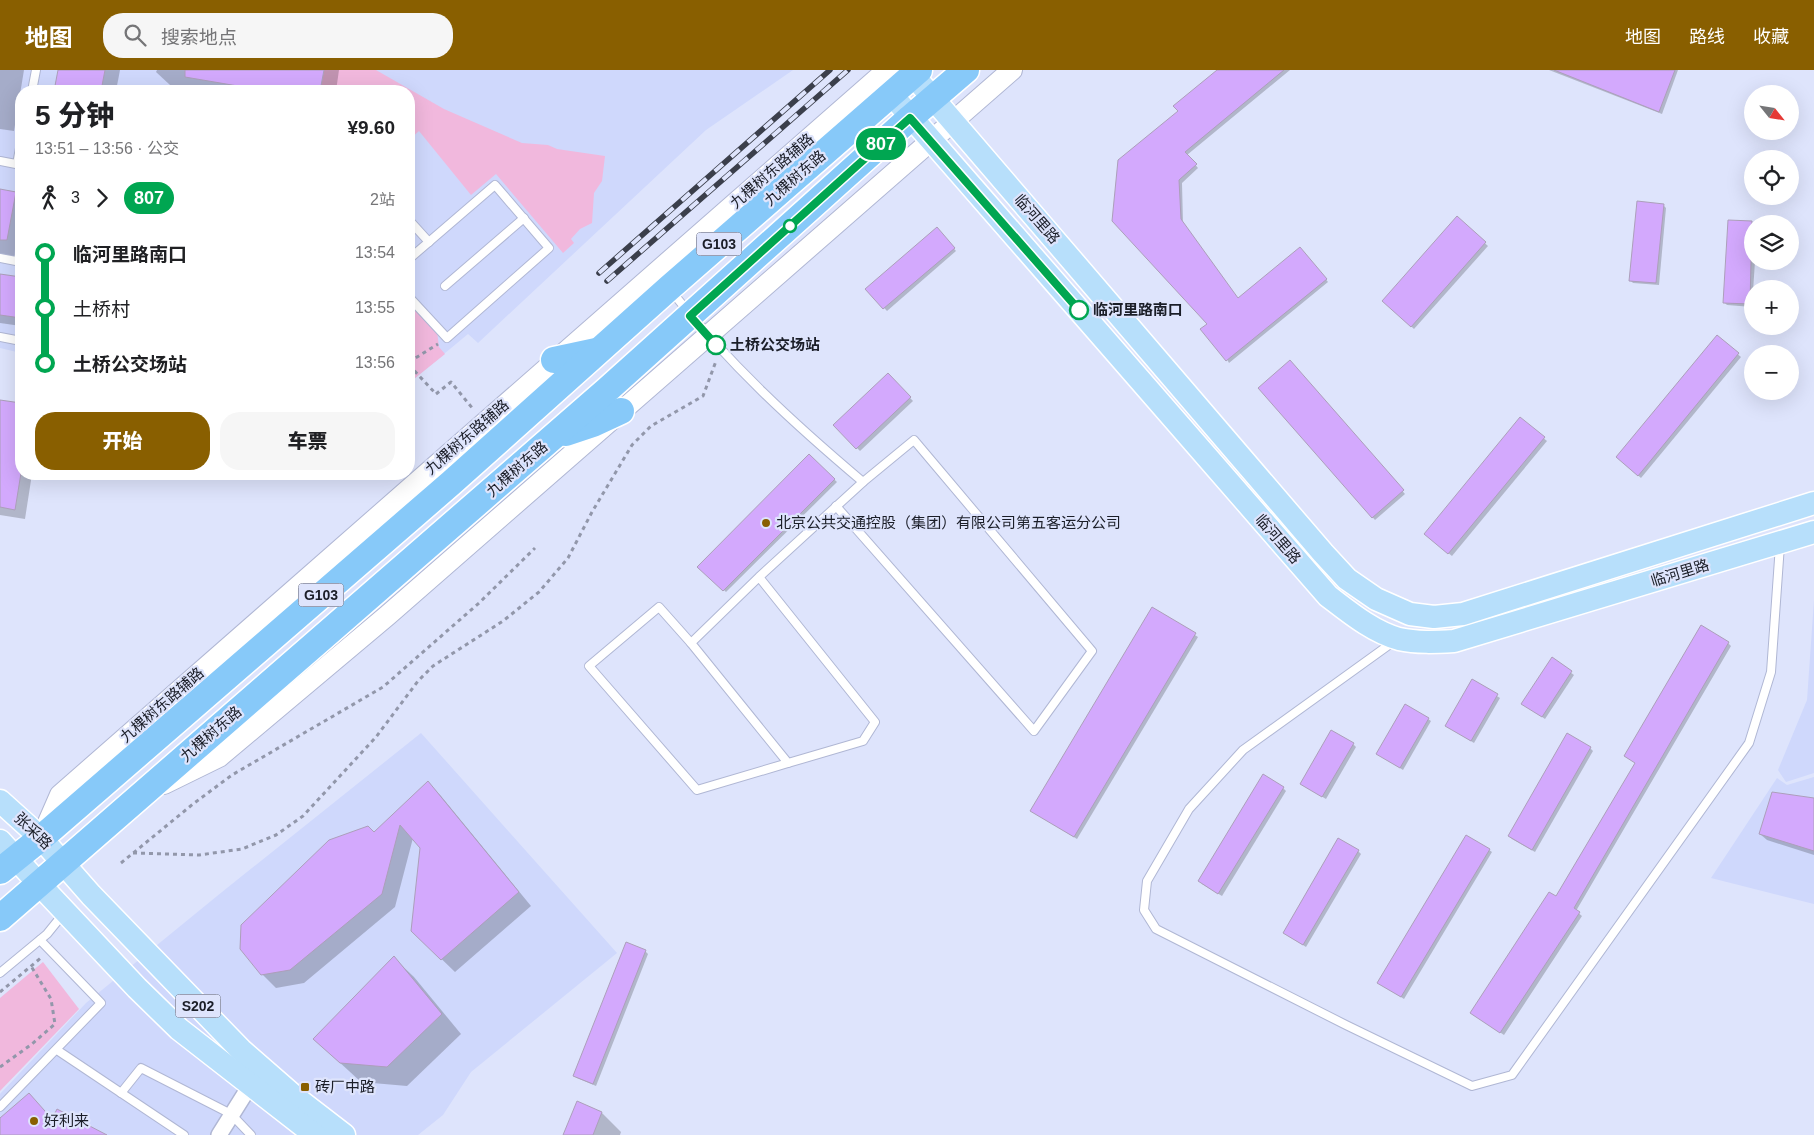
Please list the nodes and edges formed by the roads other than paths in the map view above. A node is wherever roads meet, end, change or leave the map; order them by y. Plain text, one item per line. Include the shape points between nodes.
1 (36, 70) edge
2 (966, 70) edge
3 (1012, 70) edge
4 (916, 72) edge
5 (889, 82) edge
6 (33, 85) edge
7 (934, 98) junction
8 (910, 118) junction
9 (954, 122) junction
10 (930, 141) junction
11 (0, 162) edge
12 (15, 164) edge
13 (524, 218) junction
14 (415, 227) edge
15 (429, 242) junction
16 (415, 254) edge
17 (0, 258) edge
18 (15, 260) edge
19 (445, 286) dead end
20 (669, 288) junction
21 (415, 303) edge
22 (699, 325) junction
23 (0, 337) edge
24 (15, 341) edge
25 (599, 350) junction
26 (554, 360) junction
27 (621, 411) junction
28 (553, 437) junction
29 (863, 482) junction
30 (1814, 503) edge
31 (836, 506) junction
32 (1814, 532) edge
33 (1780, 543) junction
34 (759, 577) junction
35 (1398, 638) junction
36 (691, 643) junction
37 (788, 763) junction
38 (142, 795) junction
39 (0, 801) edge
40 (41, 838) junction
41 (5, 856) edge
42 (64, 863) junction
43 (40, 885) junction
44 (65, 912) junction
45 (0, 918) edge
46 (40, 940) junction
47 (0, 973) edge
48 (57, 1050) junction
49 (251, 1084) junction
50 (122, 1093) junction
51 (0, 1107) edge
52 (232, 1114) junction
53 (184, 1135) edge
54 (219, 1135) edge
55 (251, 1135) edge
56 (315, 1135) edge
57 (344, 1135) edge

1 - 6 lane
2 - 7 highway, 九棵树东路 / G103
3 - 9 street
4 - 5 highway, 九棵树东路 / G103
4 - 7 main road, 临河里路
5 - 8 main road, 临河里路
5 - 20 highway, 九棵树东路 / G103
5 - 26 street, 九棵树东路辅路
7 - 8 highway, 九棵树东路 / G103
7 - 9 main road, 临河里路
8 - 10 main road, 临河里路
8 - 22 highway, 九棵树东路 / G103
9 - 10 street
9 - 30 main road, 临河里路 via 1347,579 1376,599 1410,614 1434,617 1463,614
10 - 22 street
10 - 35 main road, 临河里路 via 1328,596 1362,621
11 - 12 lane
13 - 15 lane via 495,185
13 - 19 lane
13 - 21 lane via 549,248 447,338
14 - 15 lane
15 - 16 lane
17 - 18 lane
20 - 22 lane
20 - 25 highway, 九棵树东路 / G103
22 - 27 street
22 - 28 highway, 九棵树东路 / G103
22 - 29 lane via 798,427
23 - 24 lane
25 - 26 highway
25 - 40 highway, 九棵树东路 / G103 via 451,483
26 - 40 street, 九棵树东路辅路 via 60,795
27 - 28 highway
27 - 38 street via 388,615 219,757
28 - 38 highway, 九棵树东路 / G103
29 - 31 lane
29 - 31 lane via 914,440 1092,652 1034,730
31 - 34 lane
32 - 33 main road, 临河里路
33 - 35 main road, 临河里路 via 1454,640 1424,642
33 - 35 lane via 1771,672 1748,744 1512,1074 1472,1086 1156,929 1144,910 1147,881 1189,809 1243,750
34 - 36 lane
34 - 37 lane via 874,722 864,741
36 - 37 lane
36 - 37 lane via 659,607 589,666 697,790
38 - 42 highway, 九棵树东路 / G103
39 - 40 main road, 张采路 / S202
40 - 41 highway, 九棵树东路 / G103
40 - 42 main road, 张采路 / S202
41 - 43 main road, S202
42 - 43 highway, G103
42 - 57 main road, S202 via 241,1050
43 - 44 main road, S202
43 - 45 highway, G103
44 - 46 lane
44 - 49 main road, S202 via 179,1029
46 - 47 lane
46 - 48 lane via 101,1003
48 - 50 lane
48 - 51 lane
49 - 52 street
49 - 56 main road, S202
50 - 52 lane via 142,1068
50 - 53 lane
52 - 54 street
52 - 55 lane

